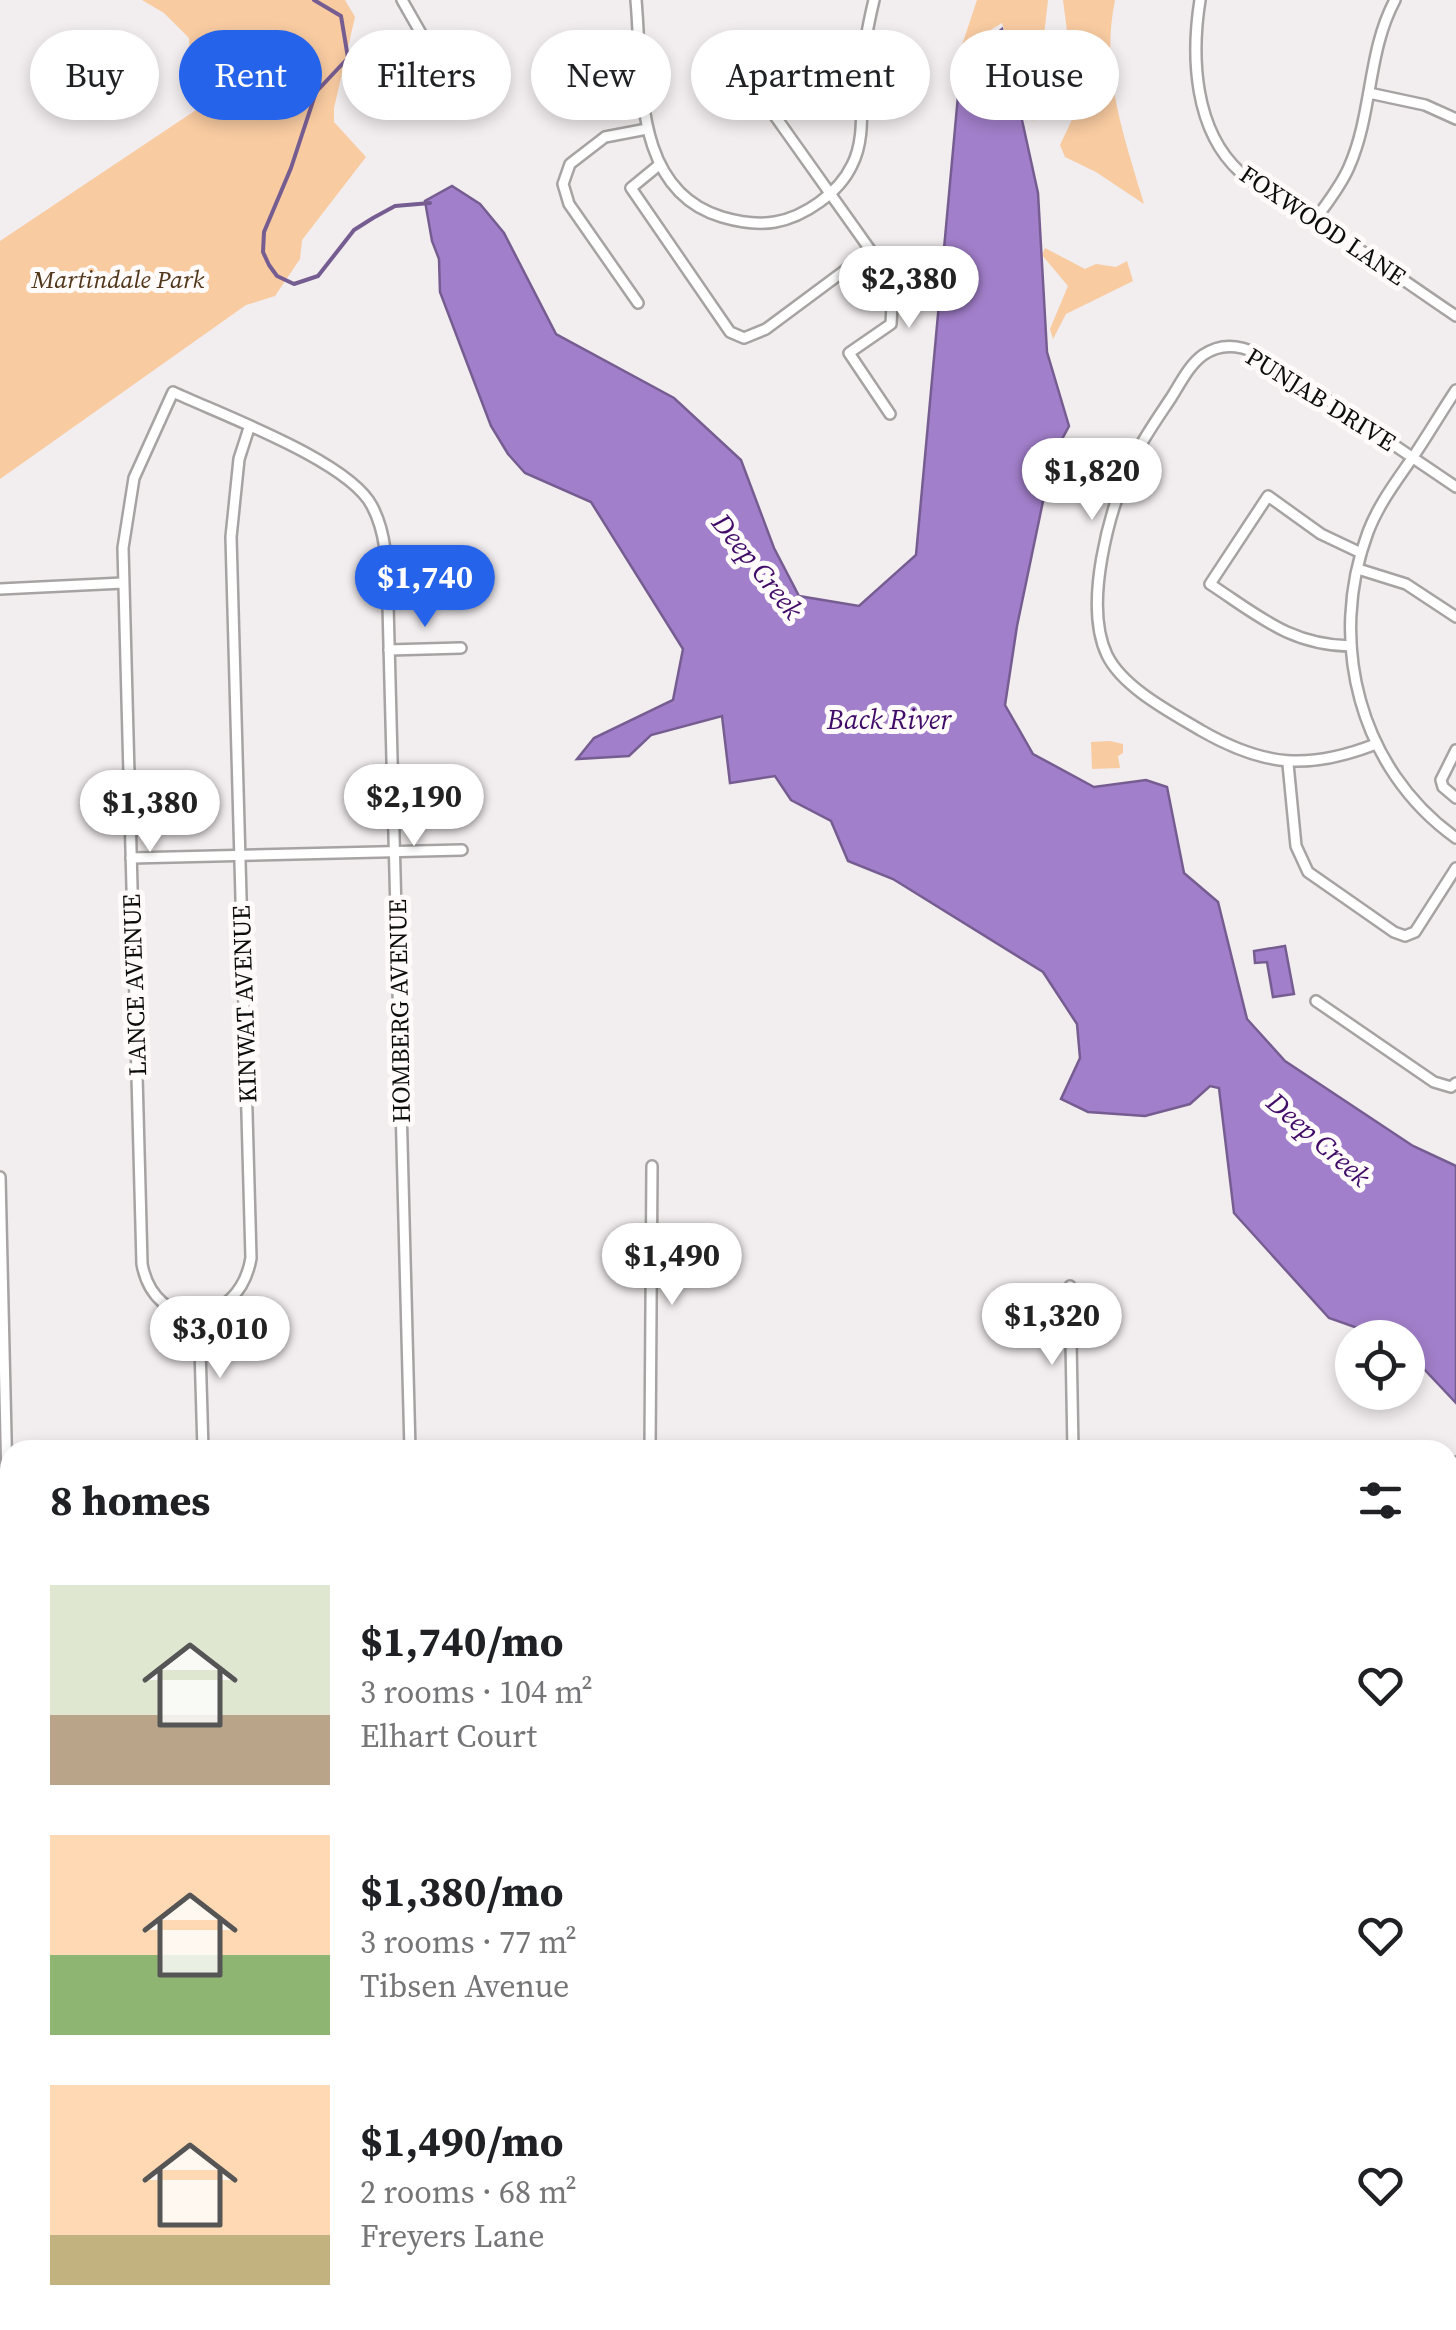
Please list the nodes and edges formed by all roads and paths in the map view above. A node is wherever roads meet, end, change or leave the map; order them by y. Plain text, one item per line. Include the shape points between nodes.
1 (402, 0) edge
2 (648, 0) edge
3 (874, 0) edge
4 (1200, 0) edge
5 (1395, 0) edge
6 (636, 1) edge
7 (419, 30) edge
8 (1370, 93) junction
9 (1456, 119) edge
10 (778, 120) edge
11 (647, 128) junction
12 (659, 166) junction
13 (830, 193) junction
14 (1315, 220) junction
15 (871, 250) junction
16 (638, 303) dead end
17 (1456, 316) edge
18 (1456, 390) edge
19 (173, 392) joint
20 (890, 414) dead end
21 (249, 428) junction
22 (1413, 457) junction
23 (1456, 487) edge
24 (1361, 553) junction
25 (1358, 570) junction
26 (123, 583) junction
27 (0, 589) edge
28 (1456, 617) edge
29 (1351, 646) junction
30 (461, 648) dead end
31 (390, 650) junction
32 (1376, 744) junction
33 (1456, 750) edge
34 (1288, 764) junction
35 (1456, 798) edge
36 (1456, 838) edge
37 (462, 850) dead end
38 (394, 852) junction
39 (240, 855) junction
40 (131, 858) junction
41 (1456, 868) edge
42 (1316, 1000) dead end
43 (1456, 1083) edge
44 (652, 1166) dead end
45 (0, 1177) edge
46 (1070, 1286) dead end
47 (199, 1314) junction
48 (5, 1440) edge
49 (202, 1440) edge
50 (410, 1440) edge
51 (650, 1440) edge
52 (1074, 1440) edge

1 - 7 street
2 - 6 street
3 - 13 street via 857,151
4 - 14 street, FOXWOOD LANE via 1195,56 1217,141 1250,179
5 - 8 street via 1378,40
6 - 11 street
8 - 9 street
8 - 14 street via 1349,168
10 - 13 street
11 - 12 street
11 - 16 street via 605,137 570,164 563,184 569,204
12 - 13 street via 682,196 744,222 792,217
12 - 15 street via 632,188 737,336 766,329
13 - 15 street
14 - 17 street, FOXWOOD LANE
15 - 20 street via 892,287 891,324 849,352
18 - 22 street
19 - 21 street, HOMBERG AVENUE
19 - 26 street, LANCE AVENUE via 134,478
21 - 31 street, HOMBERG AVENUE via 330,466 372,504 384,539
21 - 39 street, KINWAT AVENUE via 239,459 232,537
22 - 23 street
22 - 24 street via 1382,503
22 - 34 street, PUNJAB DRIVE via 1250,348 1236,346 1203,356 1190,368 1131,462 1100,570 1098,614 1106,654 1122,676 1200,730
24 - 25 street
24 - 29 street via 1268,496 1210,584 1291,636
25 - 28 street via 1406,584
25 - 29 street
26 - 27 street
26 - 40 street, LANCE AVENUE
29 - 32 street via 1360,708
30 - 31 street
31 - 38 street, HOMBERG AVENUE
32 - 34 street, PUNJAB DRIVE via 1338,758
32 - 36 street via 1409,796
33 - 35 street via 1440,780
34 - 41 street via 1296,846 1308,872 1394,932 1415,932
37 - 38 street
38 - 39 street
38 - 50 street, HOMBERG AVENUE
39 - 40 street
39 - 47 street, KINWAT AVENUE via 251,1258 246,1283 233,1300
40 - 47 street, LANCE AVENUE via 142,1264 164,1304
42 - 43 street via 1434,1082
44 - 51 street
45 - 48 street
46 - 52 street
47 - 49 street

